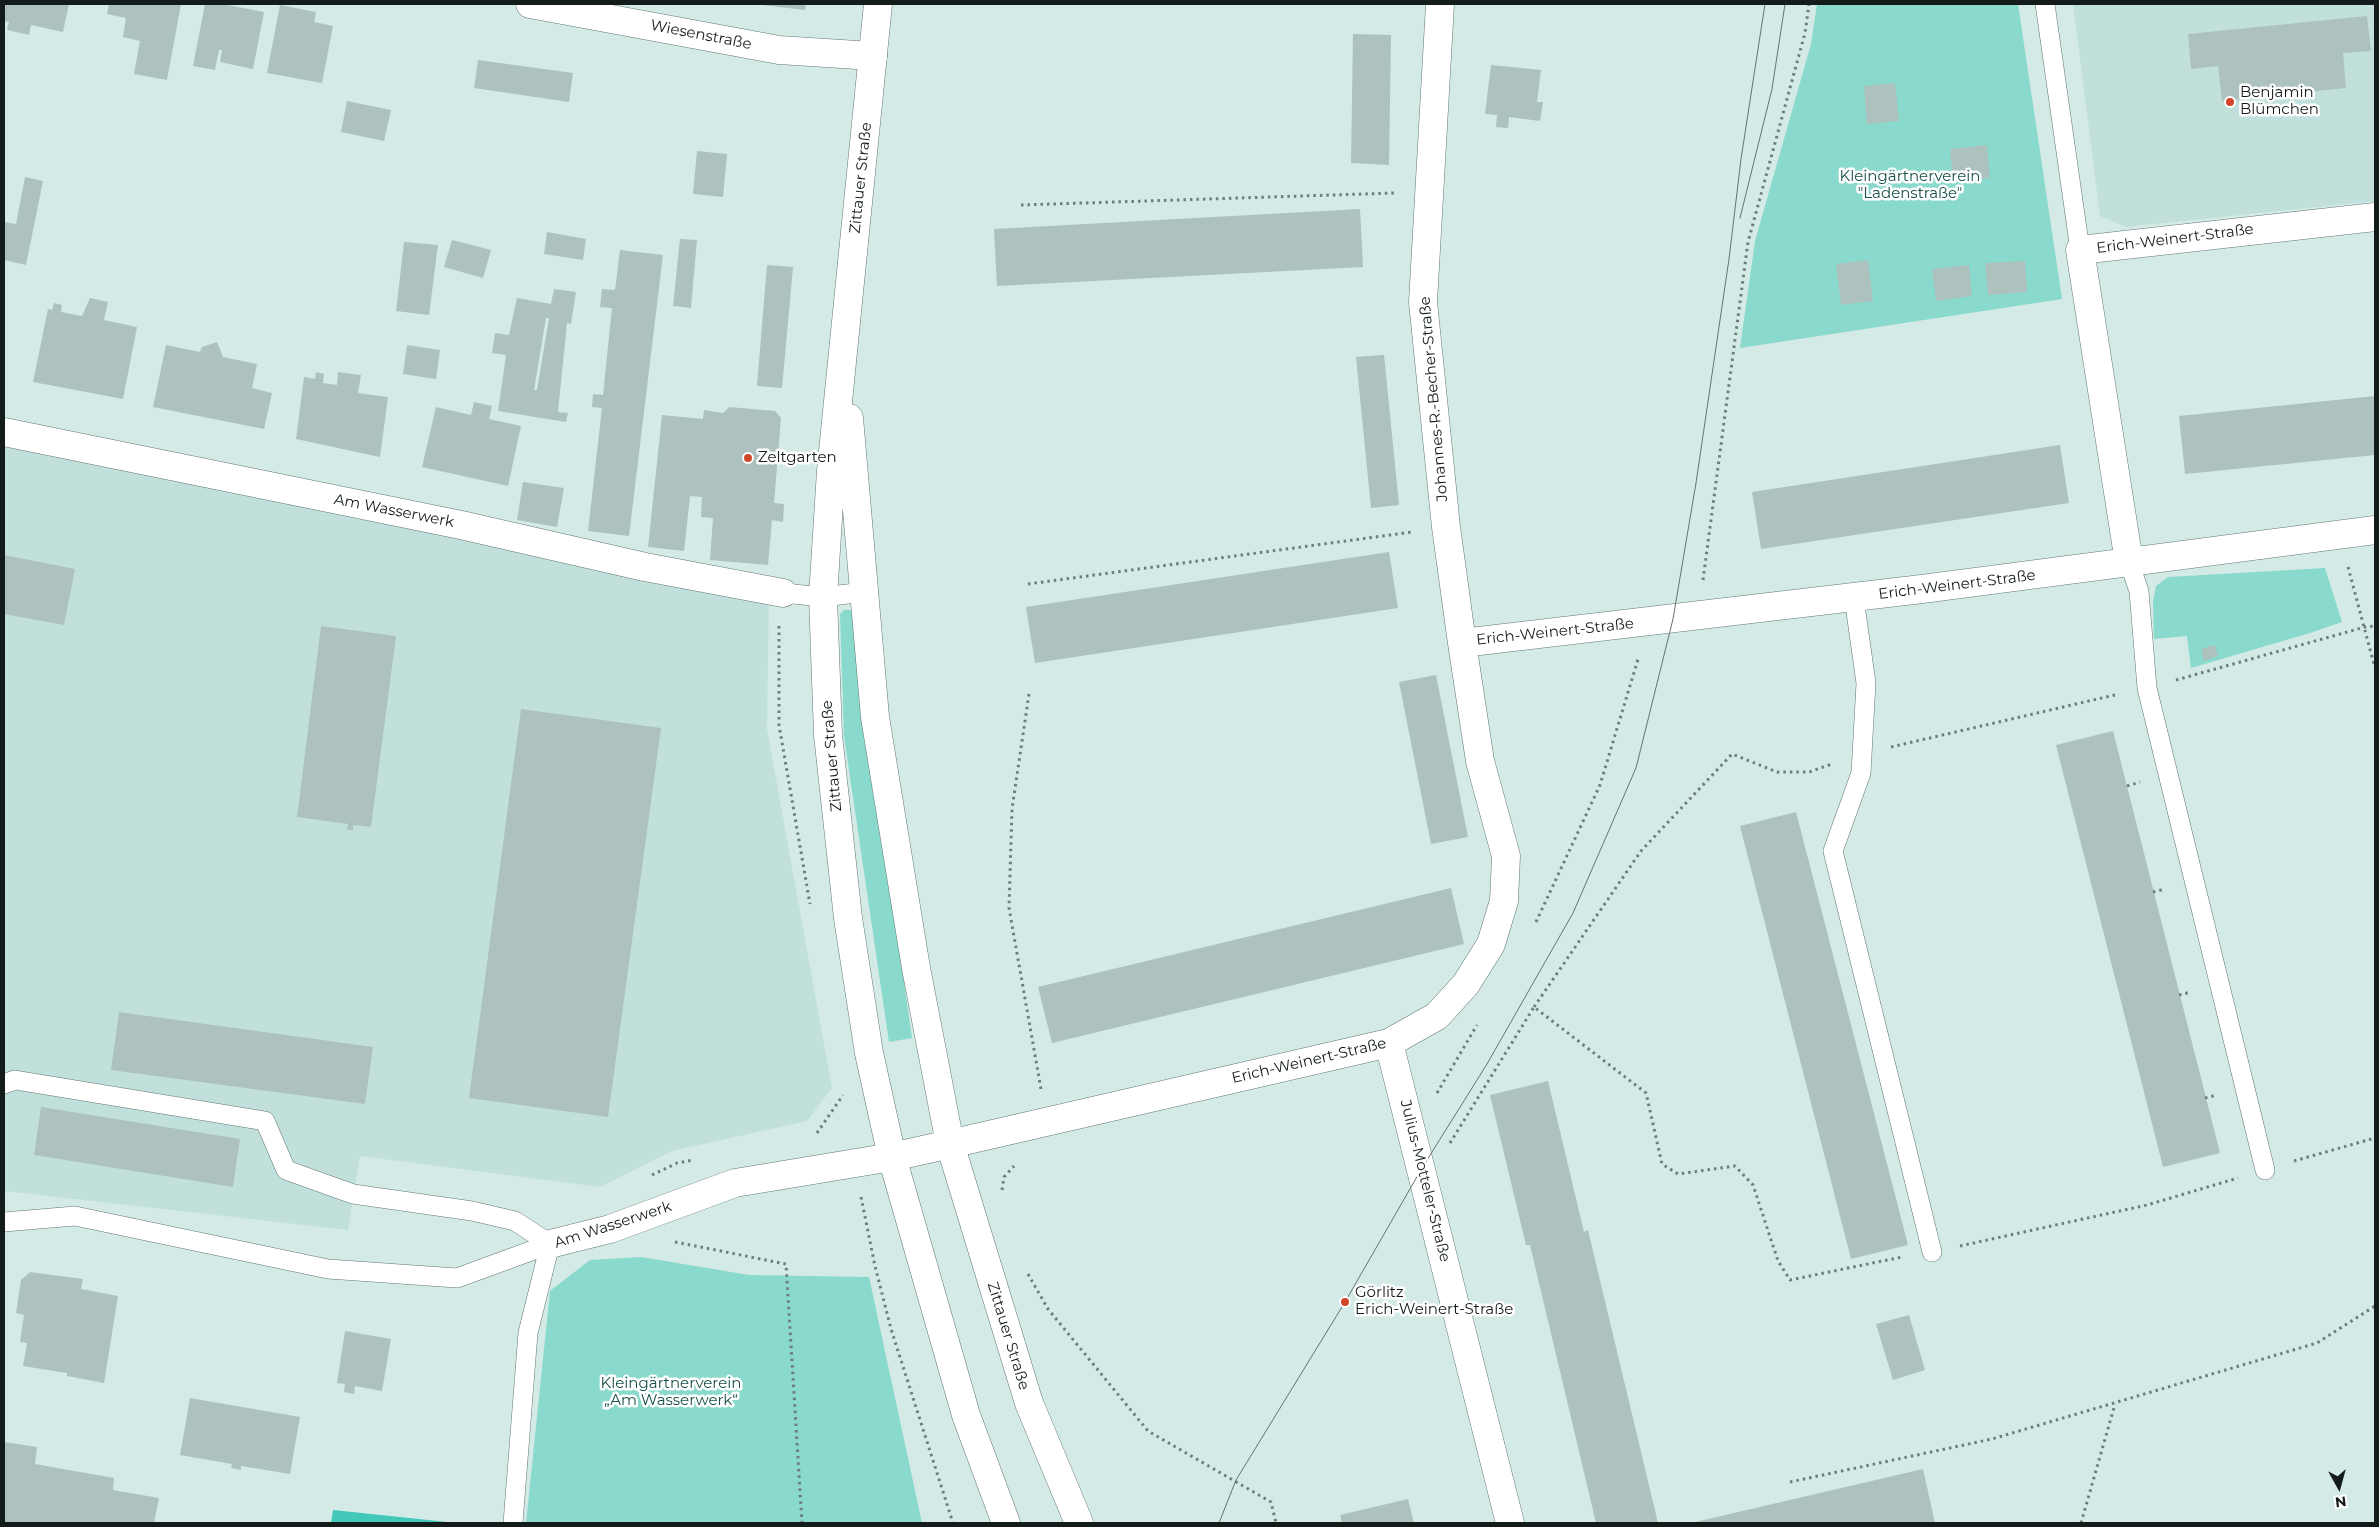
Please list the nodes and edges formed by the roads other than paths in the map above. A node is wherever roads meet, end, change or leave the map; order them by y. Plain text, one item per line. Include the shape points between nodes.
1 (530, 4) edge
2 (878, 4) edge
3 (1440, 4) edge
4 (2045, 4) edge
5 (873, 56) junction
6 (2375, 216) edge
7 (2080, 250) junction
8 (843, 352) junction
9 (4, 432) edge
10 (2375, 530) edge
11 (2129, 562) junction
12 (864, 592) junction
13 (783, 593) joint
14 (823, 598) junction
15 (1854, 598) junction
16 (1462, 643) junction
17 (1389, 1043) junction
18 (4, 1084) edge
19 (950, 1144) junction
20 (892, 1157) junction
21 (2265, 1170) road end
22 (4, 1222) edge
23 (550, 1244) junction
24 (1932, 1252) road end
25 (513, 1523) edge
26 (1006, 1523) edge
27 (1079, 1523) edge
28 (1510, 1523) edge

1 - 5 street, Wiesenstraße via 779,50
2 - 5 street, Zittauer Straße
3 - 16 street, Johannes-R.-Becher-Straße via 1423,302 1446,527
4 - 7 lane
5 - 8 street, Zittauer Straße
6 - 7 street, Erich-Weinert-Straße
7 - 11 street, Erich-Weinert-Straße
8 - 12 street, Zittauer Straße
8 - 14 street, Zittauer Straße
9 - 13 street, Am Wasserwerk
10 - 11 street, Erich-Weinert-Straße
11 - 15 street, Erich-Weinert-Straße
11 - 21 lane via 2139,591 2148,688
12 - 14 lane
12 - 19 street, Zittauer Straße via 875,716 916,968
13 - 14 lane
14 - 20 street, Zittauer Straße via 828,735 848,918 869,1053
15 - 16 street, Erich-Weinert-Straße
15 - 24 lane via 1866,683 1861,773 1834,851
16 - 17 street, Erich-Weinert-Straße via 1480,761 1506,856 1504,901 1491,944 1466,984 1437,1016
17 - 19 street, Erich-Weinert-Straße
17 - 28 street, Julius-Motteler-Straße
18 - 23 lane via 15,1080 265,1121 286,1170 353,1194 472,1211 514,1221
19 - 20 street
19 - 27 street, Zittauer Straße via 1029,1403
20 - 23 street, Am Wasserwerk via 735,1182 610,1229
20 - 26 street, Zittauer Straße via 966,1415
22 - 23 lane via 75,1216 328,1269 457,1278
23 - 25 lane, Am Wasserwerk via 528,1333

